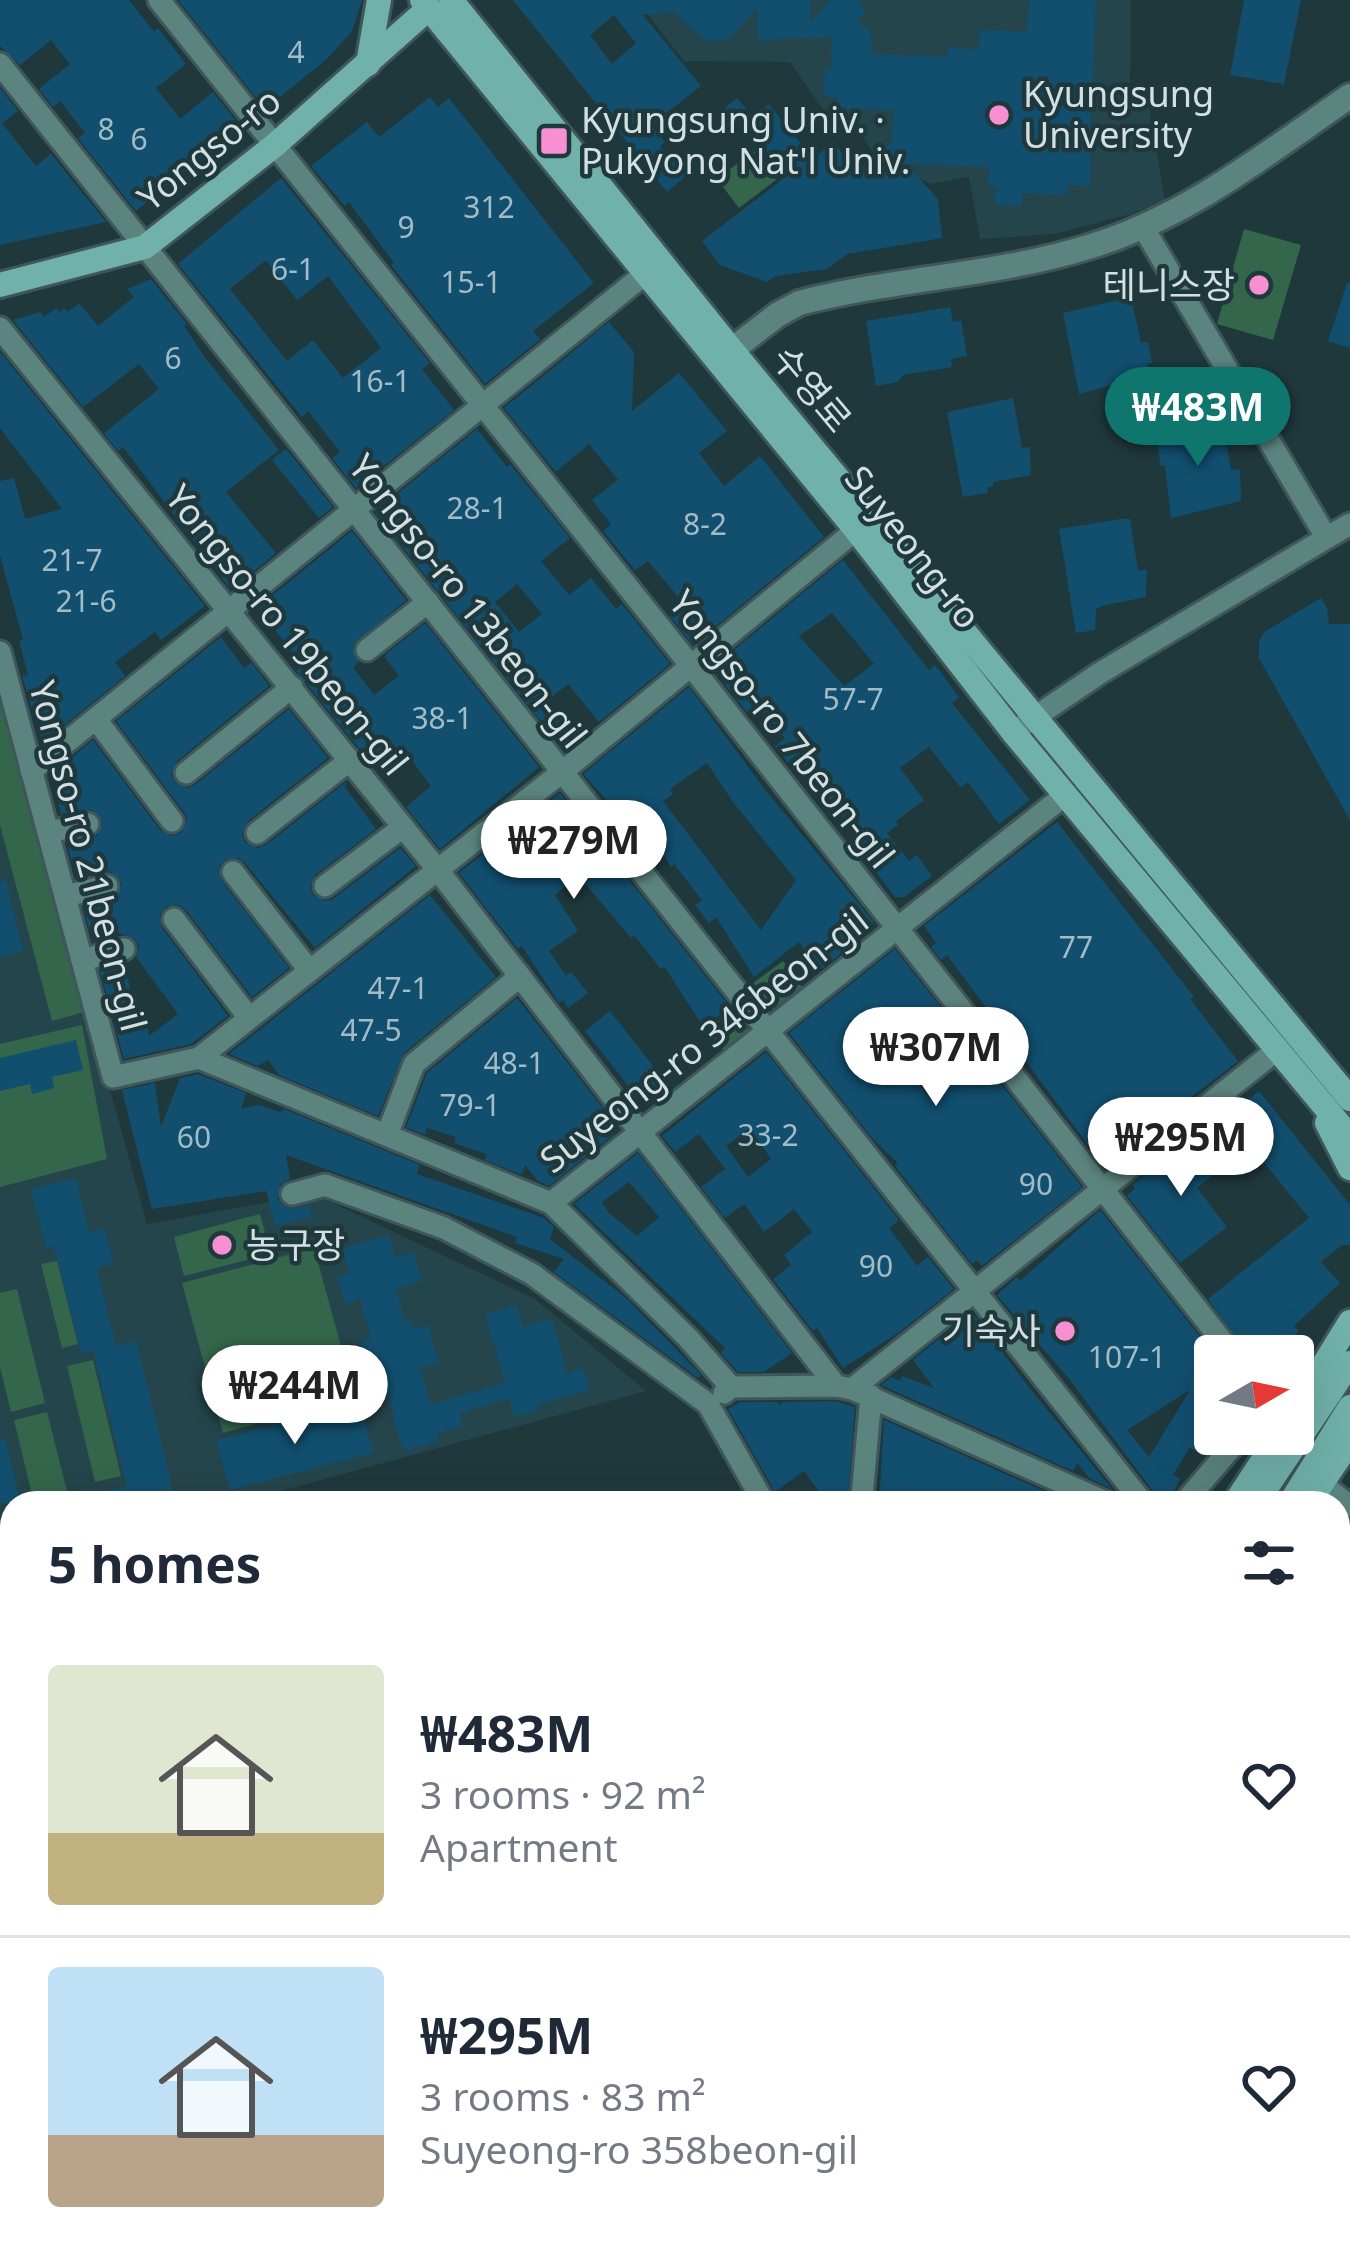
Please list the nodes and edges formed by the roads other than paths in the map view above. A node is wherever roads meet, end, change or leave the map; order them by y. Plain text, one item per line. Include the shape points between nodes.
1 (159, 0) edge
2 (379, 0) edge
3 (434, 3) edge
4 (0, 64) edge
5 (368, 64) junction
6 (1350, 96) edge
7 (274, 145) junction
8 (1142, 227) junction
9 (145, 247) junction
10 (646, 273) junction
11 (0, 285) edge
12 (0, 328) edge
13 (724, 355) junction
14 (481, 407) junction
15 (355, 510) junction
16 (1350, 524) edge
17 (856, 530) junction
18 (1326, 536) junction
19 (428, 602) junction
20 (231, 610) junction
21 (367, 650) dead end
22 (0, 652) edge
23 (691, 666) junction
24 (292, 687) junction
25 (96, 719) junction
26 (1023, 725) junction
27 (350, 760) junction
28 (32, 771) junction
29 (562, 772) junction
30 (186, 773) dead end
31 (1065, 795) junction
32 (172, 821) dead end
33 (88, 824) dead end
34 (403, 827) junction
35 (48, 832) junction
36 (257, 833) dead end
37 (436, 869) junction
38 (233, 872) dead end
39 (107, 886) dead end
40 (326, 886) dead end
41 (65, 896) junction
42 (174, 919) dead end
43 (898, 930) junction
44 (124, 949) dead end
45 (82, 960) junction
46 (309, 970) junction
47 (520, 976) junction
48 (250, 1018) junction
49 (768, 1032) junction
50 (1278, 1049) junction
51 (199, 1058) junction
52 (1316, 1076) junction
53 (1350, 1081) edge
54 (1350, 1099) edge
55 (641, 1132) junction
56 (387, 1135) junction
57 (1350, 1137) edge
58 (1350, 1168) edge
59 (1103, 1190) junction
60 (292, 1194) dead end
61 (551, 1203) junction
62 (975, 1292) junction
63 (1350, 1326) edge
64 (1217, 1335) edge
65 (1345, 1352) edge
66 (731, 1388) junction
67 (1314, 1389) edge
68 (853, 1390) junction
69 (709, 1404) junction
70 (1350, 1407) edge
71 (1350, 1441) edge
72 (1225, 1455) edge
73 (1266, 1455) edge
74 (757, 1491) edge
75 (862, 1491) edge
76 (1081, 1491) edge
77 (1133, 1491) edge
78 (1194, 1491) edge
79 (1243, 1491) edge
80 (1263, 1491) edge
81 (1298, 1491) edge
82 (1318, 1491) edge

1 - 7 street, Yongso-ro 7beon-gil
2 - 5 main road
3 - 5 main road, Yongso-ro
3 - 10 main road, Suyeong-ro
3 - 13 main road, 수영로
4 - 9 street, Yongso-ro 13beon-gil
5 - 7 main road, Yongso-ro
6 - 8 street
7 - 9 main road, Yongso-ro
7 - 14 street, Yongso-ro 7beon-gil
8 - 13 street via 1087,248 799,303
8 - 18 street
9 - 11 main road, Yongso-ro
9 - 15 street, Yongso-ro 13beon-gil
10 - 13 main road, Suyeong-ro
10 - 14 street
12 - 20 street, Yongso-ro 19beon-gil
13 - 17 main road, Suyeong-ro
13 - 26 main road, 수영로 via 864,506
14 - 15 street
14 - 23 street, Yongso-ro 7beon-gil
15 - 19 street, Yongso-ro 13beon-gil
15 - 20 street
16 - 18 street
17 - 23 street
17 - 26 main road, Suyeong-ro
18 - 26 street
19 - 21 street
19 - 29 street, Yongso-ro 13beon-gil
20 - 24 street, Yongso-ro 19beon-gil
20 - 25 street
22 - 28 street, Yongso-ro 21beon-gil
23 - 29 street
23 - 43 street, Yongso-ro 7beon-gil
24 - 27 street, Yongso-ro 19beon-gil
24 - 30 street
25 - 28 street
25 - 32 street
26 - 31 main road, Suyeong-ro
26 - 52 main road, 수영로
27 - 34 street, Yongso-ro 19beon-gil
27 - 36 street
28 - 35 street, Yongso-ro 21beon-gil
29 - 37 street
29 - 49 street, Yongso-ro 13beon-gil
31 - 43 street, Suyeong-ro 346beon-gil
31 - 50 main road, Suyeong-ro
33 - 35 street
34 - 37 street, Yongso-ro 19beon-gil
34 - 40 street
35 - 41 street, Yongso-ro 21beon-gil
37 - 46 street
37 - 47 street, Yongso-ro 19beon-gil
38 - 46 street
39 - 41 street
41 - 45 street, Yongso-ro 21beon-gil
42 - 48 street
43 - 49 street, Suyeong-ro 346beon-gil
43 - 59 street, Yongso-ro 7beon-gil
44 - 45 street
45 - 51 street, Yongso-ro 21beon-gil via 113,1077
46 - 48 street
47 - 55 street, Yongso-ro 19beon-gil
47 - 56 street via 414,1064
48 - 51 street
49 - 55 street, Suyeong-ro 346beon-gil
49 - 62 street, Yongso-ro 13beon-gil
50 - 52 main road, Suyeong-ro
50 - 59 street
51 - 56 street
52 - 53 main road
52 - 54 main road, 수영로
52 - 57 main road, Suyeong-ro
52 - 58 main road
55 - 61 street, Suyeong-ro 346beon-gil
55 - 68 street, Yongso-ro 19beon-gil
56 - 61 street
59 - 62 street
59 - 64 street, Yongso-ro 7beon-gil
60 - 69 street via 326,1185 444,1228 532,1274
61 - 66 street
62 - 68 street
62 - 77 street, Yongso-ro 13beon-gil
63 - 65 main road
65 - 67 main road
65 - 80 main road
66 - 68 street
66 - 69 street
68 - 75 street
68 - 76 street
69 - 74 street
70 - 81 main road
71 - 82 main road
72 - 78 street
73 - 79 main road

